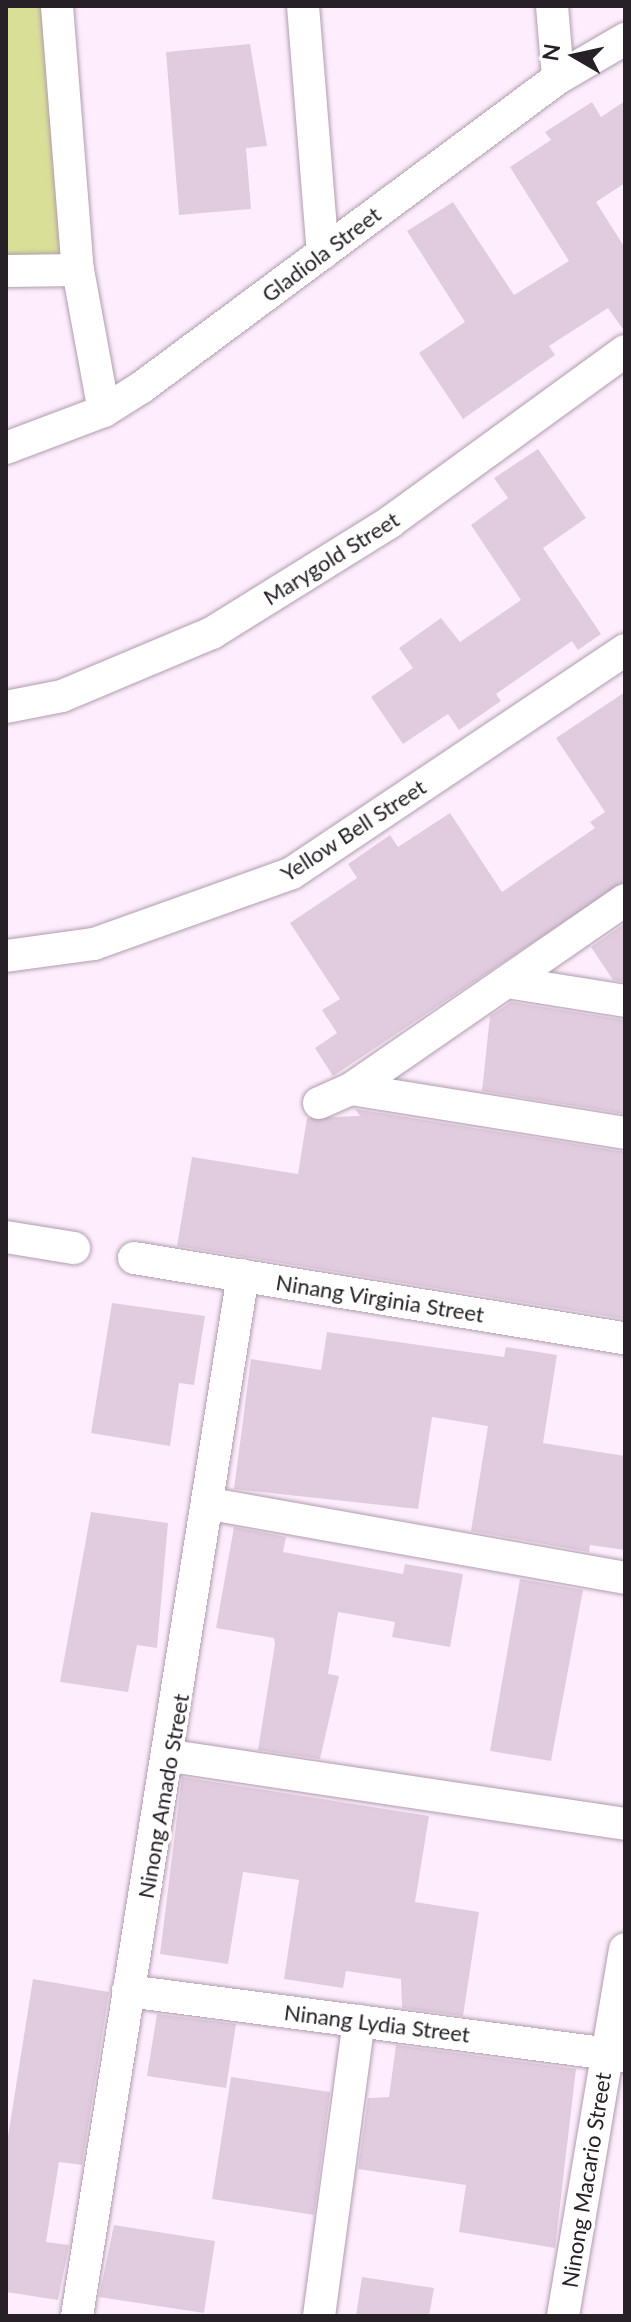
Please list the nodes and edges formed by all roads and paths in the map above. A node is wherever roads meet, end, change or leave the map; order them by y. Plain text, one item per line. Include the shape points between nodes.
1 (57, 6) edge
2 (303, 6) edge
3 (552, 6) edge
4 (625, 39) edge
5 (558, 78) junction
6 (323, 253) junction
7 (78, 270) junction
8 (6, 271) edge
9 (625, 351) edge
10 (104, 411) junction
11 (6, 448) edge
12 (625, 650) edge
13 (6, 707) edge
14 (625, 900) edge
15 (6, 956) edge
16 (507, 982) junction
17 (625, 1001) edge
18 (351, 1089) junction
19 (319, 1103) dead end
20 (625, 1133) edge
21 (6, 1237) edge
22 (74, 1248) dead end
23 (134, 1258) dead end
24 (243, 1275) junction
25 (625, 1338) edge
26 (211, 1504) junction
27 (625, 1578) edge
28 (171, 1756) junction
29 (625, 1824) edge
30 (625, 1949) edge
31 (128, 1991) junction
32 (359, 2021) junction
33 (616, 2055) edge
34 (77, 2316) edge
35 (319, 2316) edge
36 (563, 2316) edge

1 - 7 street
2 - 6 street
3 - 5 street
4 - 5 street, Gladiola Street
5 - 6 street, Gladiola Street
6 - 10 street, Gladiola Street
7 - 8 street
7 - 10 street
9 - 13 street, Marygold Street via 390,522 212,633 76,691
10 - 11 street, Gladiola Street
12 - 15 street, Yellow Bell Street via 292,873 94,944
14 - 16 street
16 - 17 street
16 - 18 street
18 - 19 street
18 - 20 street
21 - 22 street
23 - 24 street, Ninang Virginia Street
24 - 25 street, Ninang Virginia Street
24 - 26 street, Ninong Amado Street
26 - 27 street
26 - 28 street, Ninong Amado Street
28 - 29 street
28 - 31 street, Ninong Amado Street
30 - 33 street, Ninong Macario Street
31 - 32 street, Ninang Lydia Street
31 - 34 street, Ninong Amado Street
32 - 33 street, Ninang Lydia Street
32 - 35 street
33 - 36 street, Ninong Macario Street

